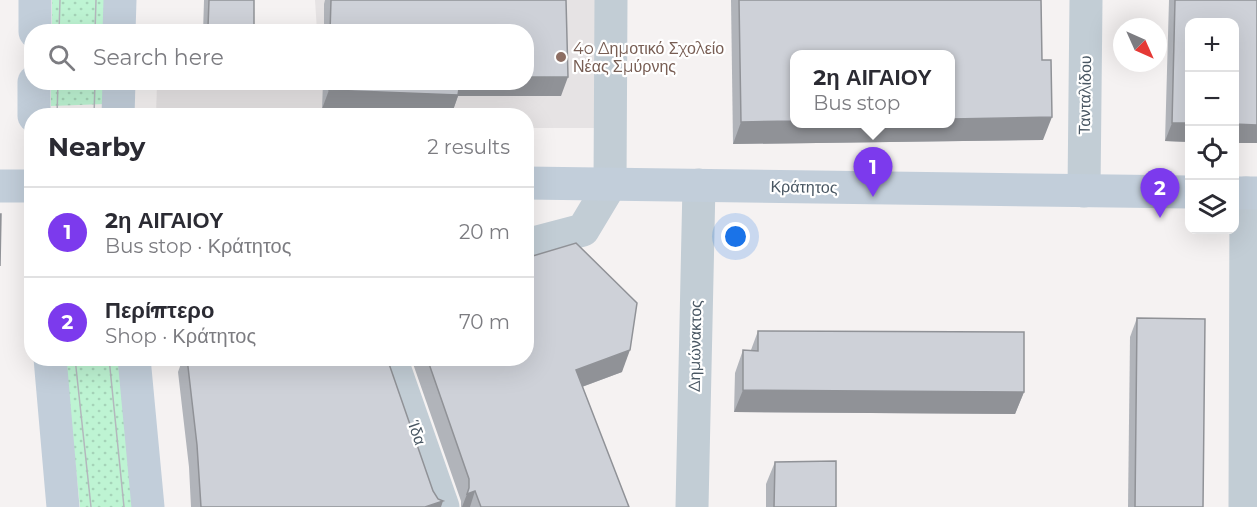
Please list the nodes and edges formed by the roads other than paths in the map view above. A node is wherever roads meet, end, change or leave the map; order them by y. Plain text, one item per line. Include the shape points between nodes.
1 (35, 0) edge
2 (120, 0) edge
3 (611, 0) edge
4 (1086, 0) edge
5 (35, 24) edge
6 (119, 24) edge
7 (34, 90) edge
8 (119, 90) edge
9 (34, 108) edge
10 (118, 108) edge
11 (534, 183) edge
12 (610, 184) junction
13 (0, 186) edge
14 (24, 186) edge
15 (699, 186) junction
16 (1084, 191) junction
17 (1185, 192) edge
18 (1246, 193) edge
19 (534, 242) edge
20 (51, 366) edge
21 (135, 366) edge
22 (394, 366) edge
23 (63, 507) edge
24 (148, 507) edge
25 (443, 507) edge
26 (692, 507) edge
27 (1245, 507) edge

1 - 5 street
2 - 6 street
3 - 12 street
4 - 16 street, Τανταλίδου
7 - 9 street
8 - 10 street
11 - 12 street, Κράτητος
12 - 15 street, Κράτητος
12 - 19 street via 582,230
13 - 14 street
15 - 16 street, Κράτητος
15 - 26 street, Δημώνακτος
16 - 17 street, Κράτητος
18 - 27 street
20 - 23 street
21 - 24 street
22 - 25 street, Ίδα

